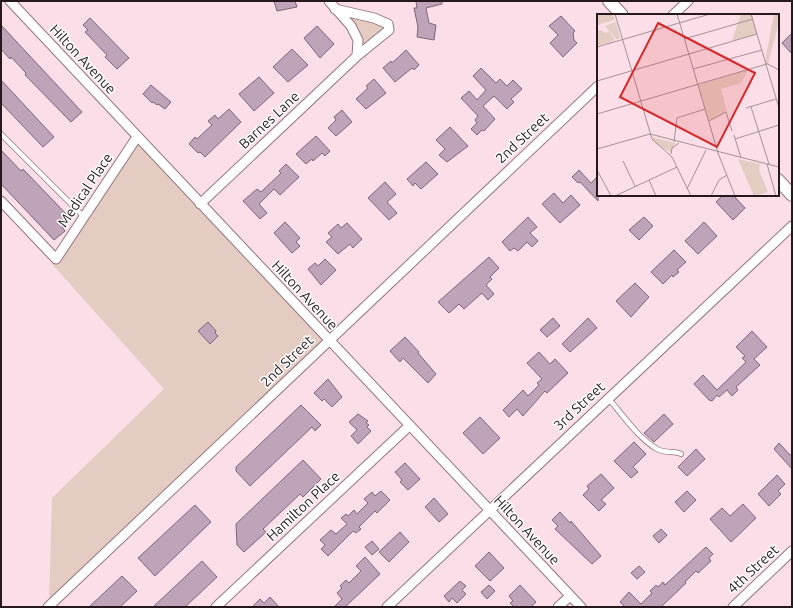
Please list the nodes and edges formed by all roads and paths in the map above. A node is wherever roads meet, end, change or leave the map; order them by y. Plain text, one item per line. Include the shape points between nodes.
1 (10, 1) edge
2 (329, 1) edge
3 (609, 1) edge
4 (688, 1) edge
5 (335, 8) junction
6 (621, 14) edge
7 (674, 14) edge
8 (357, 56) junction
9 (597, 87) edge
10 (1, 134) edge
11 (137, 137) junction
12 (779, 181) edge
13 (792, 195) edge
14 (1, 201) edge
15 (200, 204) junction
16 (84, 217) junction
17 (792, 226) edge
18 (329, 340) junction
19 (608, 398) junction
20 (409, 426) junction
21 (681, 454) dead end
22 (490, 511) junction
23 (792, 552) edge
24 (570, 596) junction
25 (48, 607) edge
26 (216, 607) edge
27 (387, 607) edge
28 (558, 607) edge
29 (581, 607) edge
30 (733, 607) edge

1 - 11 street, Hilton Avenue
2 - 5 street
3 - 6 street
4 - 7 street
5 - 8 street via 351,26 358,40
5 - 8 street, Barnes Lane via 388,24 389,30
8 - 15 street, Barnes Lane
9 - 18 street, 2nd Street
10 - 16 lane
11 - 15 street, Hilton Avenue
11 - 16 street, Medical Place
12 - 13 street
14 - 16 street, Medical Place via 56,259
15 - 18 street, Hilton Avenue
17 - 19 street, 3rd Street
18 - 20 street, Hilton Avenue
18 - 25 street, 2nd Street
19 - 21 lane via 655,448
19 - 22 street, 3rd Street
20 - 22 street, Hilton Avenue
20 - 26 street, Hamilton Place
22 - 24 street, Hilton Avenue
22 - 27 street, 3rd Street
23 - 30 street, 4th Street
24 - 28 street
24 - 29 street, Hilton Avenue

